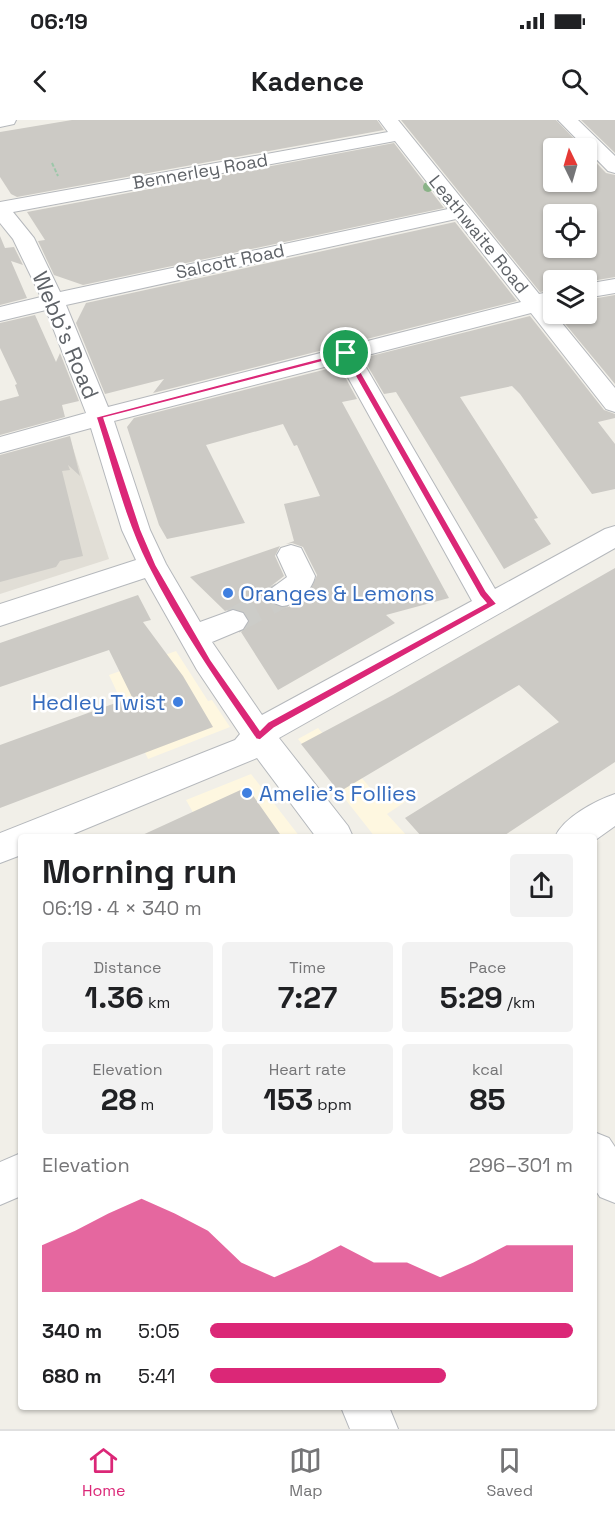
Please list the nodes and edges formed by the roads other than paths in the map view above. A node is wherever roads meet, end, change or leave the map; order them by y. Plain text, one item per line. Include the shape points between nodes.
1 (7, 120) edge
2 (567, 120) edge
3 (0, 121) edge
4 (394, 127) edge
5 (615, 167) edge
6 (0, 208) edge
7 (461, 212) junction
8 (615, 286) edge
9 (597, 289) edge
10 (543, 299) edge
11 (53, 300) junction
12 (543, 300) edge
13 (0, 314) edge
14 (560, 324) edge
15 (346, 353) junction
16 (615, 404) edge
17 (100, 417) junction
18 (0, 445) edge
19 (615, 536) edge
20 (291, 555) dead end
21 (152, 565) junction
22 (282, 595) tunnel mouth
23 (492, 604) junction
24 (0, 615) edge
25 (233, 621) tunnel mouth
26 (194, 637) junction
27 (260, 736) junction
28 (615, 808) edge
29 (35, 834) edge
30 (334, 834) edge
31 (576, 834) edge
32 (18, 841) edge
33 (0, 848) edge
34 (597, 1157) edge
35 (18, 1175) edge
36 (615, 1182) edge
37 (0, 1184) edge
38 (366, 1410) edge
39 (375, 1429) edge

1 - 3 street
2 - 5 street
4 - 6 street, Bennerley Road
4 - 7 street, Leathwaite Road
6 - 11 street, Webb's Road via 23,238
7 - 10 street, Leathwaite Road
7 - 11 street, Salcott Road
8 - 9 street
11 - 13 street, Salcott Road
11 - 17 street, Webb's Road
12 - 15 street
14 - 16 street, Leathwaite Road
15 - 17 street
15 - 23 street
17 - 18 street
17 - 21 street, Webb's Road via 136,530
19 - 23 street
20 - 22 street via 300,582
21 - 24 street
21 - 26 street, Webb's Road
23 - 27 street via 271,725
25 - 26 street
26 - 27 street, Webb's Road
27 - 29 street via 246,749
27 - 30 street, Webb's Road
28 - 31 street
32 - 33 street
34 - 36 street
35 - 37 street
38 - 39 street

